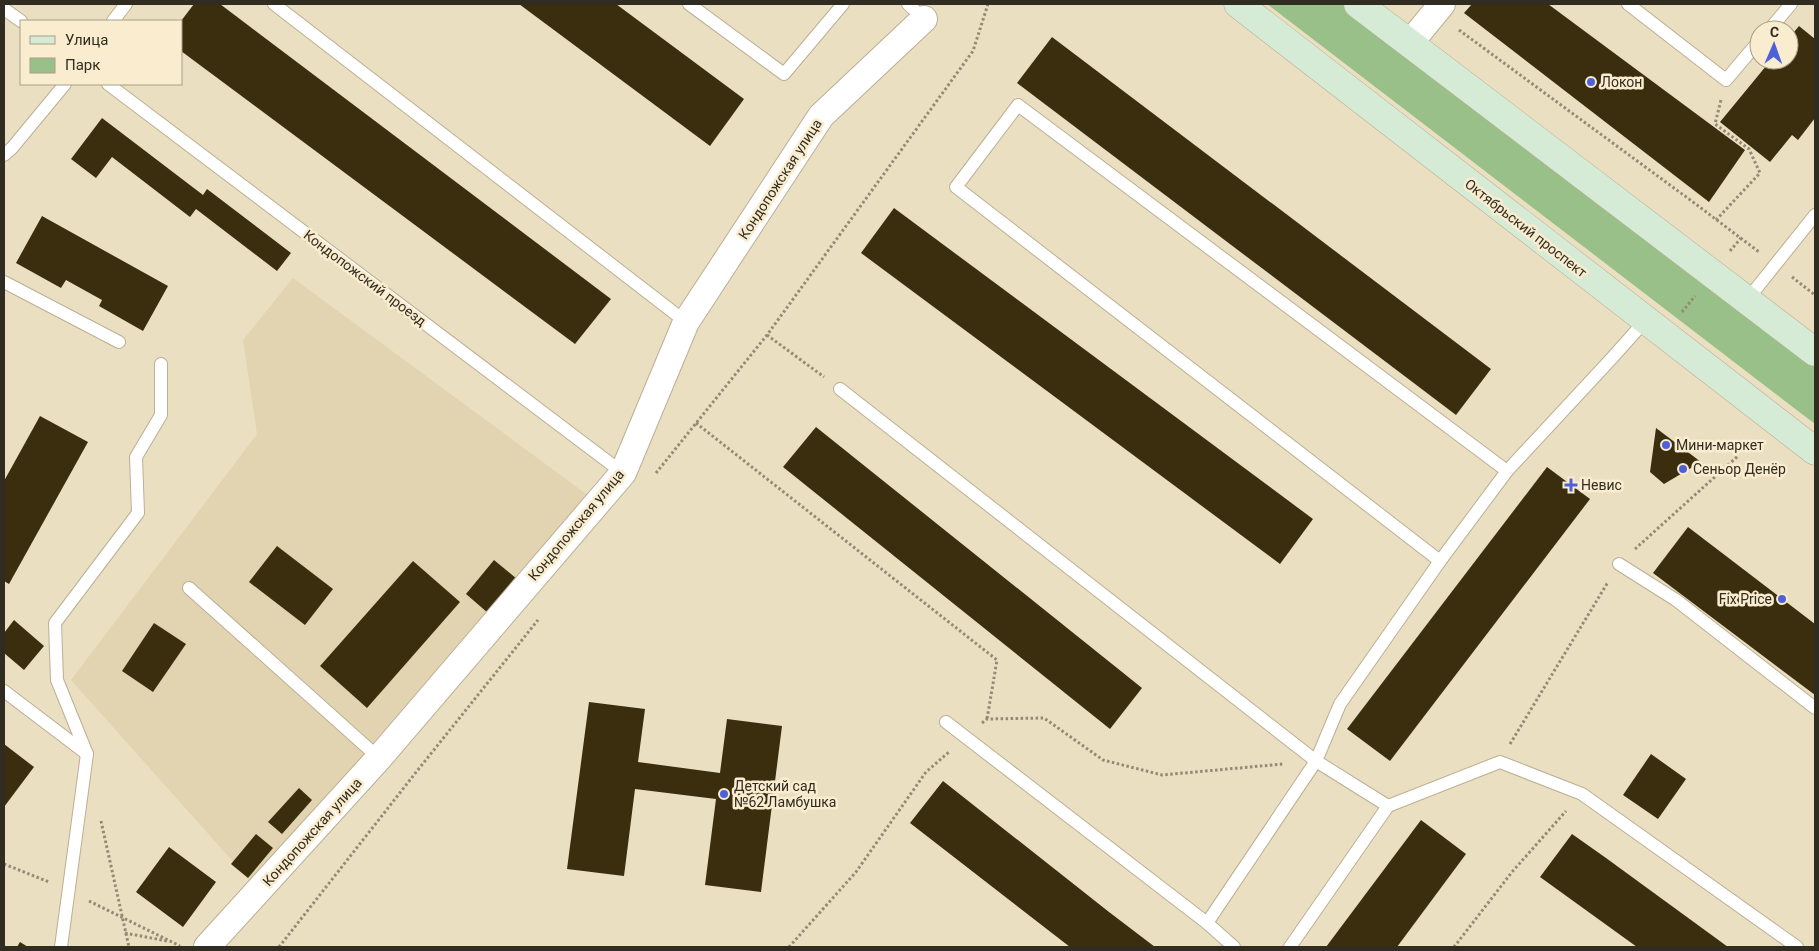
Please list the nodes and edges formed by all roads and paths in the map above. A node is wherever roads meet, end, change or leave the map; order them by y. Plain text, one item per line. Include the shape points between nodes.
1 (126, 4) edge
2 (274, 4) edge
3 (689, 4) edge
4 (843, 4) edge
5 (1238, 4) edge
6 (1358, 4) edge
7 (1628, 4) edge
8 (1791, 4) edge
9 (1439, 8) edge
10 (4, 9) edge
11 (916, 11) edge
12 (20, 20) edge
13 (115, 20) edge
14 (1777, 20) edge
15 (1410, 43) junction
16 (1749, 53) edge
17 (1726, 80) junction
18 (65, 85) edge
19 (109, 85) edge
20 (8, 151) edge
21 (1815, 215) edge
22 (1716, 220) junction
23 (1775, 265) junction
24 (4, 282) edge
25 (1815, 295) edge
26 (1747, 300) junction
27 (1645, 321) junction
28 (686, 322) junction
29 (767, 335) dead end
30 (119, 342) dead end
31 (1815, 352) edge
32 (161, 364) dead end
33 (840, 389) joint
34 (696, 423) dead end
35 (1815, 451) edge
36 (1738, 456) dead end
37 (1507, 471) junction
38 (623, 473) junction
39 (1440, 561) junction
40 (1619, 564) junction
41 (189, 588) dead end
42 (4, 691) edge
43 (1815, 708) edge
44 (987, 719) dead end
45 (946, 722) dead end
46 (87, 754) junction
47 (379, 758) junction
48 (1316, 761) junction
49 (1500, 762) junction
50 (1582, 794) junction
51 (1388, 806) junction
52 (99, 812) dead end
53 (4, 864) edge
54 (68, 890) junction
55 (121, 917) junction
56 (1207, 923) junction
57 (126, 933) junction
58 (172, 942) junction
59 (61, 947) edge
60 (129, 947) edge
61 (182, 947) edge
62 (206, 947) edge
63 (1234, 947) edge
64 (1290, 947) edge
65 (1454, 947) edge
66 (1797, 947) edge

1 - 13 lane
2 - 28 lane
3 - 4 lane via 784,74
5 - 27 main road, Октябрьский проспект
6 - 15 main road
7 - 17 lane
8 - 14 lane
9 - 15 street
9 - 22 path
10 - 12 lane
11 - 28 street, Кондопожская улица via 821,116
15 - 26 main road
16 - 17 lane
17 - 22 path via 1715,124 1749,149 1760,173
18 - 20 lane
19 - 38 lane, Кондопожский проезд
21 - 23 lane
22 - 23 path
23 - 25 path
23 - 26 lane
24 - 30 lane
26 - 31 main road
27 - 35 main road, Октябрьский проспект
27 - 37 lane
28 - 38 street, Кондопожская улица
29 - 33 path
32 - 46 lane via 161,415 136,457 138,513 56,623 56,680
33 - 48 lane
34 - 44 path via 997,660
36 - 40 path
37 - 39 lane
37 - 39 lane via 1018,105 956,187
38 - 47 street, Кондопожская улица
39 - 48 lane via 1340,704
40 - 43 lane via 1676,600
40 - 49 path
41 - 47 lane
42 - 46 lane
45 - 56 lane
46 - 54 lane
47 - 62 street, Кондопожская улица
48 - 51 lane
48 - 56 lane
49 - 50 lane
49 - 51 lane
50 - 65 path via 1512,872
50 - 66 lane
51 - 64 lane
52 - 55 path
53 - 54 path
54 - 55 path
54 - 59 lane
55 - 57 path
55 - 58 path
56 - 63 lane
57 - 58 path
57 - 60 path
58 - 61 path

